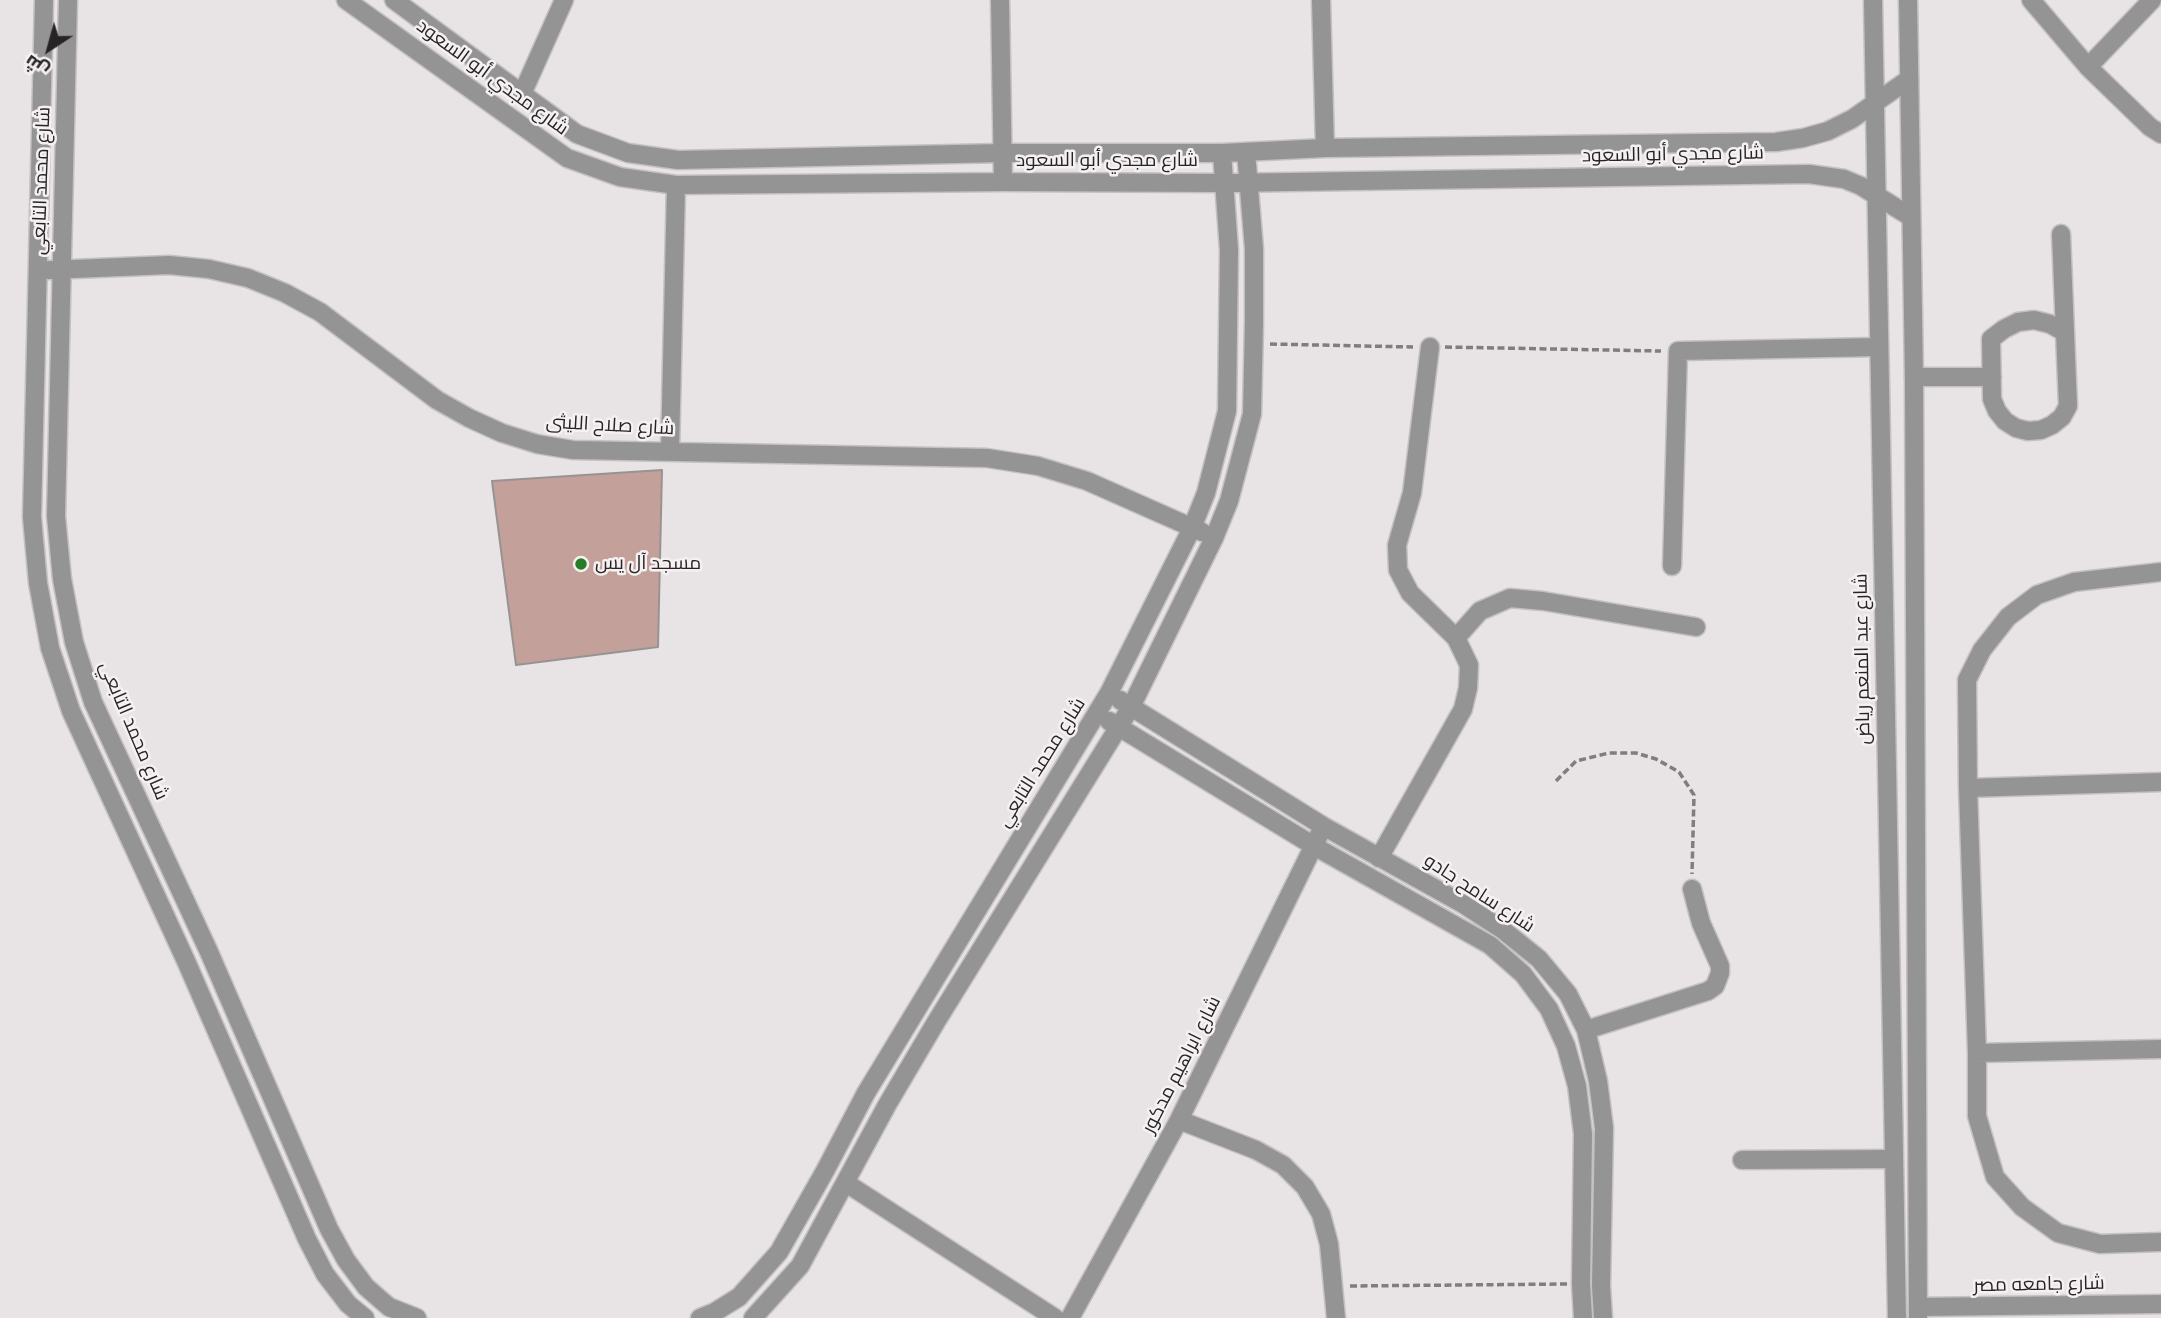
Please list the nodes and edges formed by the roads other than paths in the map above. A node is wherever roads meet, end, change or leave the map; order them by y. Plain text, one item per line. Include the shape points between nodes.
1 (44, 0) edge
2 (68, 0) edge
3 (346, 0) edge
4 (394, 0) edge
5 (564, 0) edge
6 (1000, 0) edge
7 (1321, 0) edge
8 (1873, 0) edge
9 (1908, 0) edge
10 (2031, 0) edge
11 (2152, 0) edge
12 (2088, 67) junction
13 (1909, 79) junction
14 (522, 94) junction
15 (1874, 104) junction
16 (2161, 134) edge
17 (1749, 142) junction
18 (1325, 148) junction
19 (1246, 152) junction
20 (1002, 153) junction
21 (1222, 153) junction
22 (1750, 174) junction
23 (1003, 181) junction
24 (1249, 182) junction
25 (1225, 183) junction
26 (676, 186) junction
27 (1875, 195) junction
28 (1911, 217) junction
29 (2061, 234) dead end
30 (61, 269) junction
31 (36, 271) junction
32 (2064, 331) junction
33 (1430, 347) road end
34 (1879, 347) junction
35 (1914, 377) junction
36 (1992, 377) junction
37 (670, 451) junction
38 (1192, 528) junction
39 (1214, 538) junction
40 (1672, 566) dead end
41 (2161, 572) edge
42 (1696, 627) dead end
43 (1455, 638) junction
44 (1109, 694) junction
45 (1131, 706) junction
46 (1098, 714) junction
47 (1118, 727) junction
48 (2161, 782) edge
49 (1968, 788) junction
50 (1323, 826) junction
51 (1314, 846) junction
52 (1380, 858) junction
53 (1692, 889) road end
54 (1586, 1030) junction
55 (2161, 1049) edge
56 (1977, 1053) junction
57 (866, 1093) junction
58 (887, 1105) junction
59 (1179, 1120) junction
60 (1892, 1159) junction
61 (1742, 1160) dead end
62 (846, 1183) junction
63 (2161, 1242) edge
64 (2161, 1304) edge
65 (1896, 1313) edge
66 (1918, 1313) edge
67 (365, 1318) edge
68 (417, 1318) edge
69 (700, 1318) edge
70 (753, 1318) edge
71 (1055, 1318) edge
72 (1070, 1318) edge
73 (1336, 1318) edge
74 (1583, 1318) edge
75 (1603, 1318) edge

1 - 31 street, شارع محمد التابعي
2 - 30 street, شارع محمد التابعي
3 - 26 street, شارع مجدي أبو السعود via 568,158 620,177
4 - 14 street, شارع مجدي أبو السعود
5 - 14 street
6 - 20 street
7 - 18 street
8 - 15 street, شارع عبد المنعم رياض
9 - 13 street
10 - 12 street
11 - 12 street
12 - 16 street
13 - 15 street, شارع مجدي أبو السعود
13 - 28 street
14 - 20 street, شارع مجدي أبو السعود via 578,134 628,153 678,160
15 - 17 street, شارع مجدي أبو السعود via 1828,131 1789,140
15 - 27 street, شارع عبد المنعم رياض
17 - 18 street, شارع مجدي أبو السعود
17 - 22 street
18 - 19 street, شارع مجدي أبو السعود
19 - 21 street, شارع مجدي أبو السعود
19 - 24 street
20 - 21 street, شارع مجدي أبو السعود
20 - 23 street
21 - 25 street, شارع محمد التابعي
22 - 24 street, شارع مجدي أبو السعود
22 - 27 street, شارع مجدي أبو السعود via 1827,175
23 - 25 street, شارع مجدي أبو السعود
23 - 26 street, شارع مجدي أبو السعود
24 - 25 street, شارع مجدي أبو السعود
24 - 39 street via 1254,249 1251,414 1229,501
25 - 38 street, شارع محمد التابعي via 1227,411
26 - 37 street
27 - 28 street, شارع مجدي أبو السعود
27 - 34 street, شارع عبد المنعم رياض
28 - 35 street
29 - 32 street
30 - 31 street, شارع صلاح الليثى
30 - 37 street, شارع صلاح الليثى via 169,265 248,278 320,312 438,400 502,433 573,450
30 - 68 street, شارع محمد التابعي via 56,516 74,642 93,702 209,951 329,1229 366,1287 389,1307
31 - 67 street, شارع محمد التابعي via 32,517 37,583 50,648 71,711 307,1239 325,1274
32 - 36 street via 2034,320 2004,328 1991,339
32 - 36 street via 2068,406 2052,425 2028,431 2005,421 1992,399
33 - 43 street via 1412,493 1397,545 1398,570 1410,593
34 - 40 street via 1678,351
34 - 60 street, شارع عبد المنعم رياض
35 - 36 street
35 - 66 street
37 - 38 street, شارع صلاح الليثى via 987,458 1038,466 1087,481
38 - 39 street, شارع صلاح الليثى
38 - 44 street, شارع محمد التابعي
39 - 45 street
41 - 49 street via 2074,582 2037,594 2008,617 1982,650 1968,680
42 - 43 street via 1510,598 1480,611
43 - 52 street via 1469,665 1463,709
44 - 45 street, شارع سامح جادو
44 - 46 street, شارع محمد التابعي
45 - 47 street
45 - 50 street, شارع سامح جادو
46 - 47 street, شارع سامح جادو
46 - 57 street, شارع محمد التابعي
47 - 51 street, شارع سامح جادو
47 - 58 street
48 - 49 street
49 - 56 street
50 - 51 street, شارع ابراهيم مدكور
50 - 52 street, شارع سامح جادو
51 - 59 street, شارع ابراهيم مدكور
51 - 74 street, شارع سامح جادو via 1490,945 1523,974 1549,1009 1566,1046 1581,1122
52 - 54 street, شارع سامح جادو via 1463,904 1539,959 1568,994
53 - 54 street via 1720,966 1715,986
54 - 75 street, شارع سامح جادو via 1604,1128
55 - 56 street
56 - 63 street via 1977,1116 1995,1177 2021,1207 2058,1233 2099,1244
57 - 58 street
57 - 69 street, شارع محمد التابعي via 779,1252 739,1297
58 - 62 street
59 - 72 street, شارع ابراهيم مدكور
59 - 73 street via 1256,1150 1283,1165 1306,1187 1321,1213 1329,1244
60 - 61 street
60 - 65 street, شارع عبد المنعم رياض
62 - 70 street via 800,1266
62 - 71 street
64 - 66 street, شارع جامعه مصر
65 - 66 street, شارع جامعه مصر

